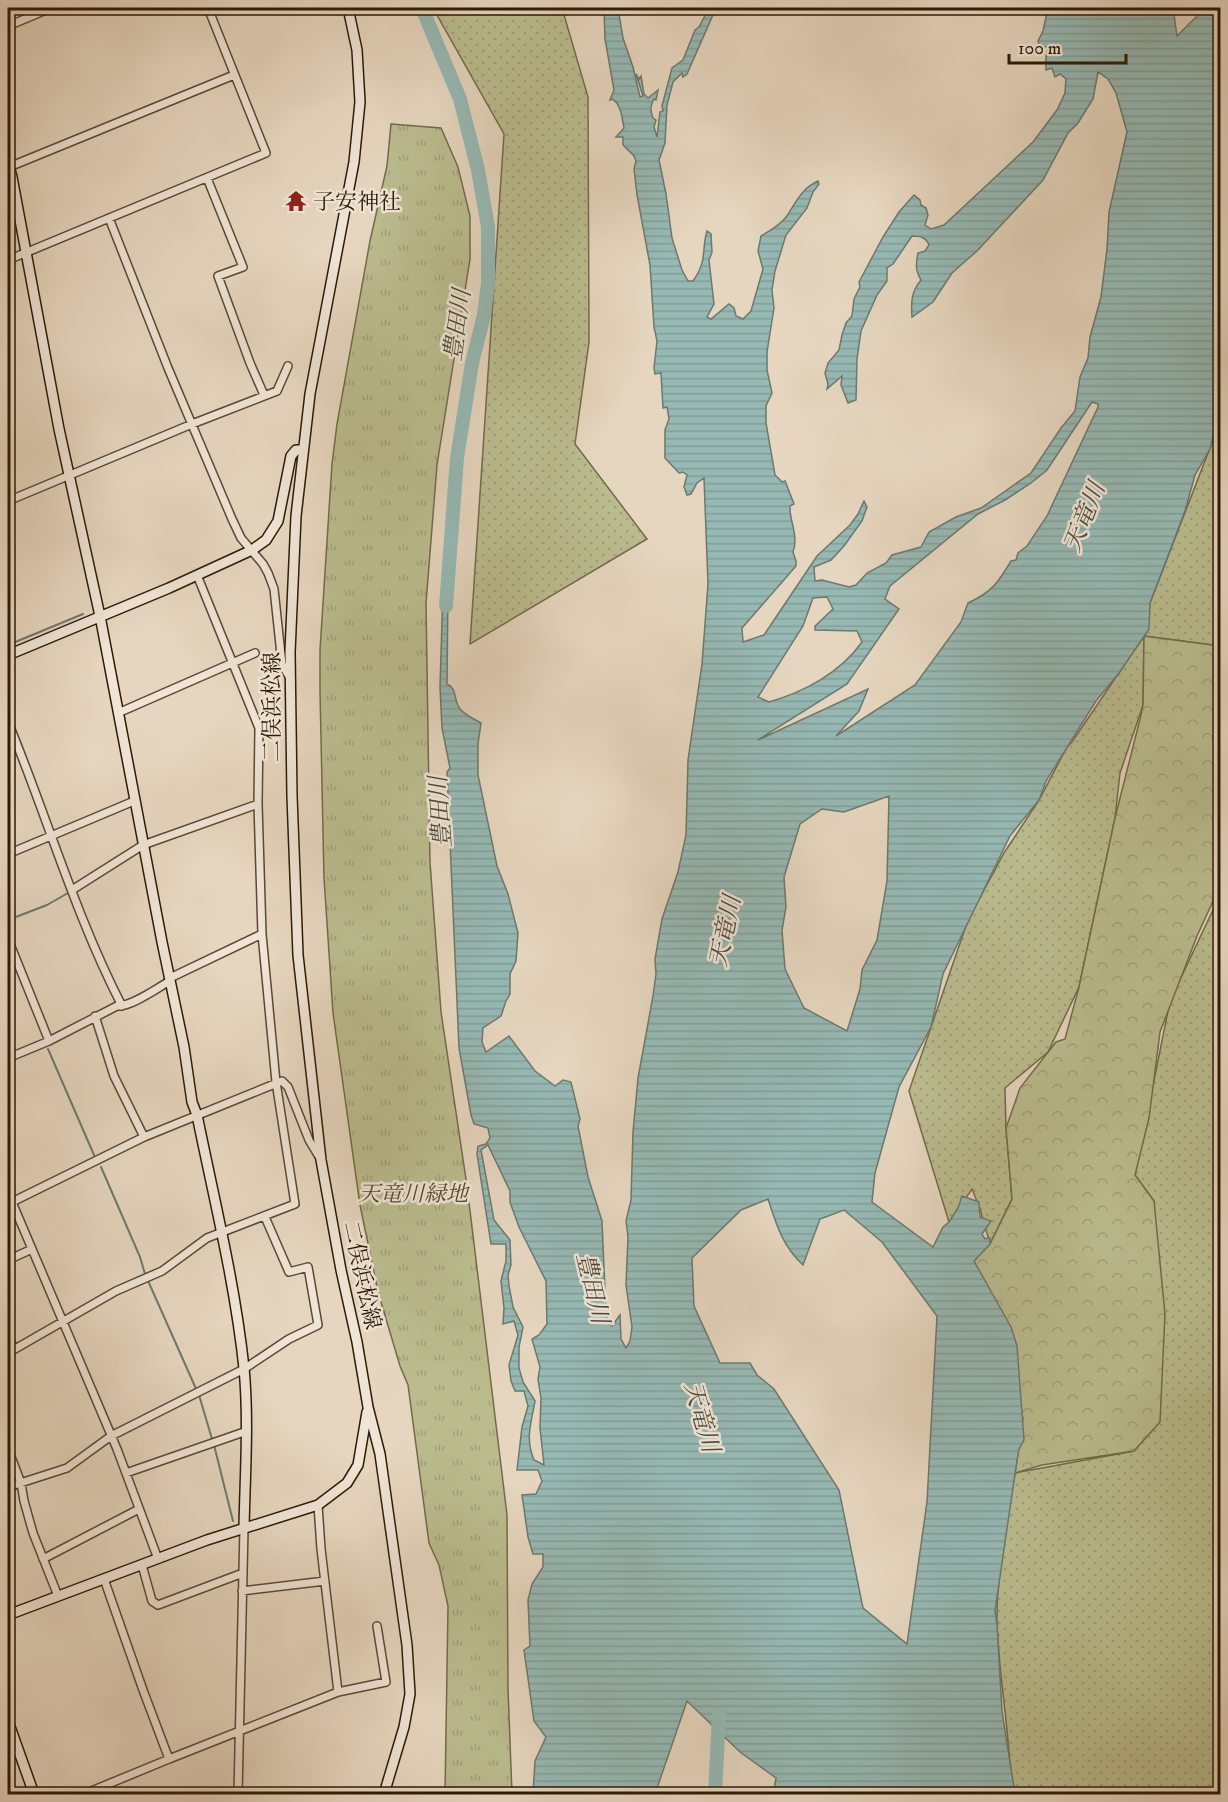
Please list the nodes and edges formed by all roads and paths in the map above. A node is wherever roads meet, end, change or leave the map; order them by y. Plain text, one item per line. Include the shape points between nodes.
1 (51, 8) edge
2 (208, 8) edge
3 (348, 8) edge
4 (8, 26) edge
5 (234, 75) junction
6 (8, 165) edge
7 (207, 178) junction
8 (109, 218) junction
9 (25, 252) junction
10 (8, 260) edge
11 (288, 366) dead end
12 (264, 395) junction
13 (192, 424) junction
14 (303, 450) junction
15 (69, 475) junction
16 (8, 501) edge
17 (252, 550) junction
18 (197, 575) junction
19 (100, 616) junction
20 (255, 652) dead end
21 (8, 655) edge
22 (232, 663) junction
23 (291, 680) junction
24 (118, 713) junction
25 (8, 722) edge
26 (134, 801) junction
27 (258, 804) junction
28 (52, 835) junction
29 (143, 845) junction
30 (8, 854) edge
31 (72, 890) junction
32 (262, 934) junction
33 (8, 939) edge
34 (170, 981) junction
35 (122, 1006) junction
36 (95, 1016) junction
37 (49, 1041) junction
38 (8, 1058) edge
39 (276, 1082) junction
40 (197, 1115) junction
41 (144, 1137) junction
42 (321, 1160) junction
43 (10, 1203) edge
44 (265, 1216) junction
45 (221, 1232) junction
46 (32, 1249) junction
47 (8, 1260) edge
48 (62, 1321) junction
49 (8, 1336) edge
50 (11, 1351) edge
51 (244, 1369) junction
52 (368, 1407) junction
53 (247, 1431) junction
54 (111, 1436) junction
55 (8, 1449) edge
56 (126, 1473) junction
57 (21, 1483) junction
58 (8, 1487) edge
59 (318, 1505) junction
60 (139, 1509) junction
61 (243, 1528) junction
62 (43, 1559) junction
63 (158, 1559) junction
64 (142, 1565) junction
65 (243, 1573) junction
66 (104, 1579) junction
67 (325, 1581) junction
68 (243, 1591) junction
69 (58, 1596) junction
70 (8, 1615) edge
71 (377, 1626) dead end
72 (338, 1692) junction
73 (8, 1721) edge
74 (239, 1732) junction
75 (169, 1759) junction
76 (34, 1794) edge
77 (84, 1794) edge
78 (238, 1794) edge
79 (384, 1794) edge

1 - 4 street
2 - 5 street
3 - 14 main road, 二俣浜松線 via 357,50 360,102 354,162
5 - 6 street
5 - 7 street via 266,153
6 - 9 main road
7 - 8 street
7 - 12 street via 243,267 218,276
8 - 9 street
8 - 13 street
9 - 10 street
9 - 15 main road
11 - 12 street via 277,391
12 - 13 street
13 - 15 street
13 - 17 street via 241,538
14 - 17 main road via 296,450 291,456 278,521 266,540
14 - 23 main road, 二俣浜松線 via 293,574
15 - 16 street
15 - 19 main road
17 - 18 main road
17 - 23 street via 274,589 282,664
18 - 19 main road
18 - 22 street
19 - 21 main road
19 - 24 main road
20 - 22 street
22 - 24 street
22 - 27 street via 259,728
23 - 42 main road, 二俣浜松線 via 298,955
24 - 26 main road
25 - 28 street
26 - 28 street
26 - 29 main road
27 - 29 street
27 - 32 street
28 - 30 street
28 - 31 street
29 - 31 street
29 - 34 main road
31 - 35 street
32 - 34 street
32 - 39 street
33 - 37 street
34 - 35 street
34 - 40 main road
35 - 36 street
36 - 37 street
36 - 41 street via 114,1076
37 - 38 street
39 - 40 street
39 - 42 street via 282,1081 288,1087
39 - 44 street via 295,1204
40 - 41 street
40 - 45 main road
41 - 43 street
42 - 52 main road, 二俣浜松線
43 - 46 street
44 - 45 street
44 - 51 street via 289,1272 308,1267 318,1325
45 - 48 street via 162,1271
45 - 51 main road
46 - 47 street
46 - 48 street
48 - 50 street
48 - 54 street
49 - 50 street
51 - 53 main road
51 - 54 street
52 - 59 main road, 二俣浜松線 via 358,1465 347,1483
52 - 79 main road, 二俣浜松線 via 380,1454 407,1645 410,1694
53 - 56 street
53 - 61 main road
54 - 56 street
54 - 57 street via 67,1468
55 - 57 street
56 - 60 street
57 - 58 street
57 - 62 street
59 - 61 main road, 二俣浜松線
59 - 67 street
60 - 62 street
60 - 63 street
61 - 63 main road, 二俣浜松線
61 - 65 street
62 - 69 street
63 - 64 main road, 二俣浜松線
64 - 65 street via 152,1601 158,1605
64 - 66 main road, 二俣浜松線
65 - 68 street
66 - 69 main road, 二俣浜松線
66 - 75 street
67 - 68 street
67 - 72 street
68 - 74 street
69 - 70 main road, 二俣浜松線
71 - 72 street via 386,1682
72 - 74 street
73 - 76 main road
74 - 75 street
74 - 78 street
75 - 77 street

